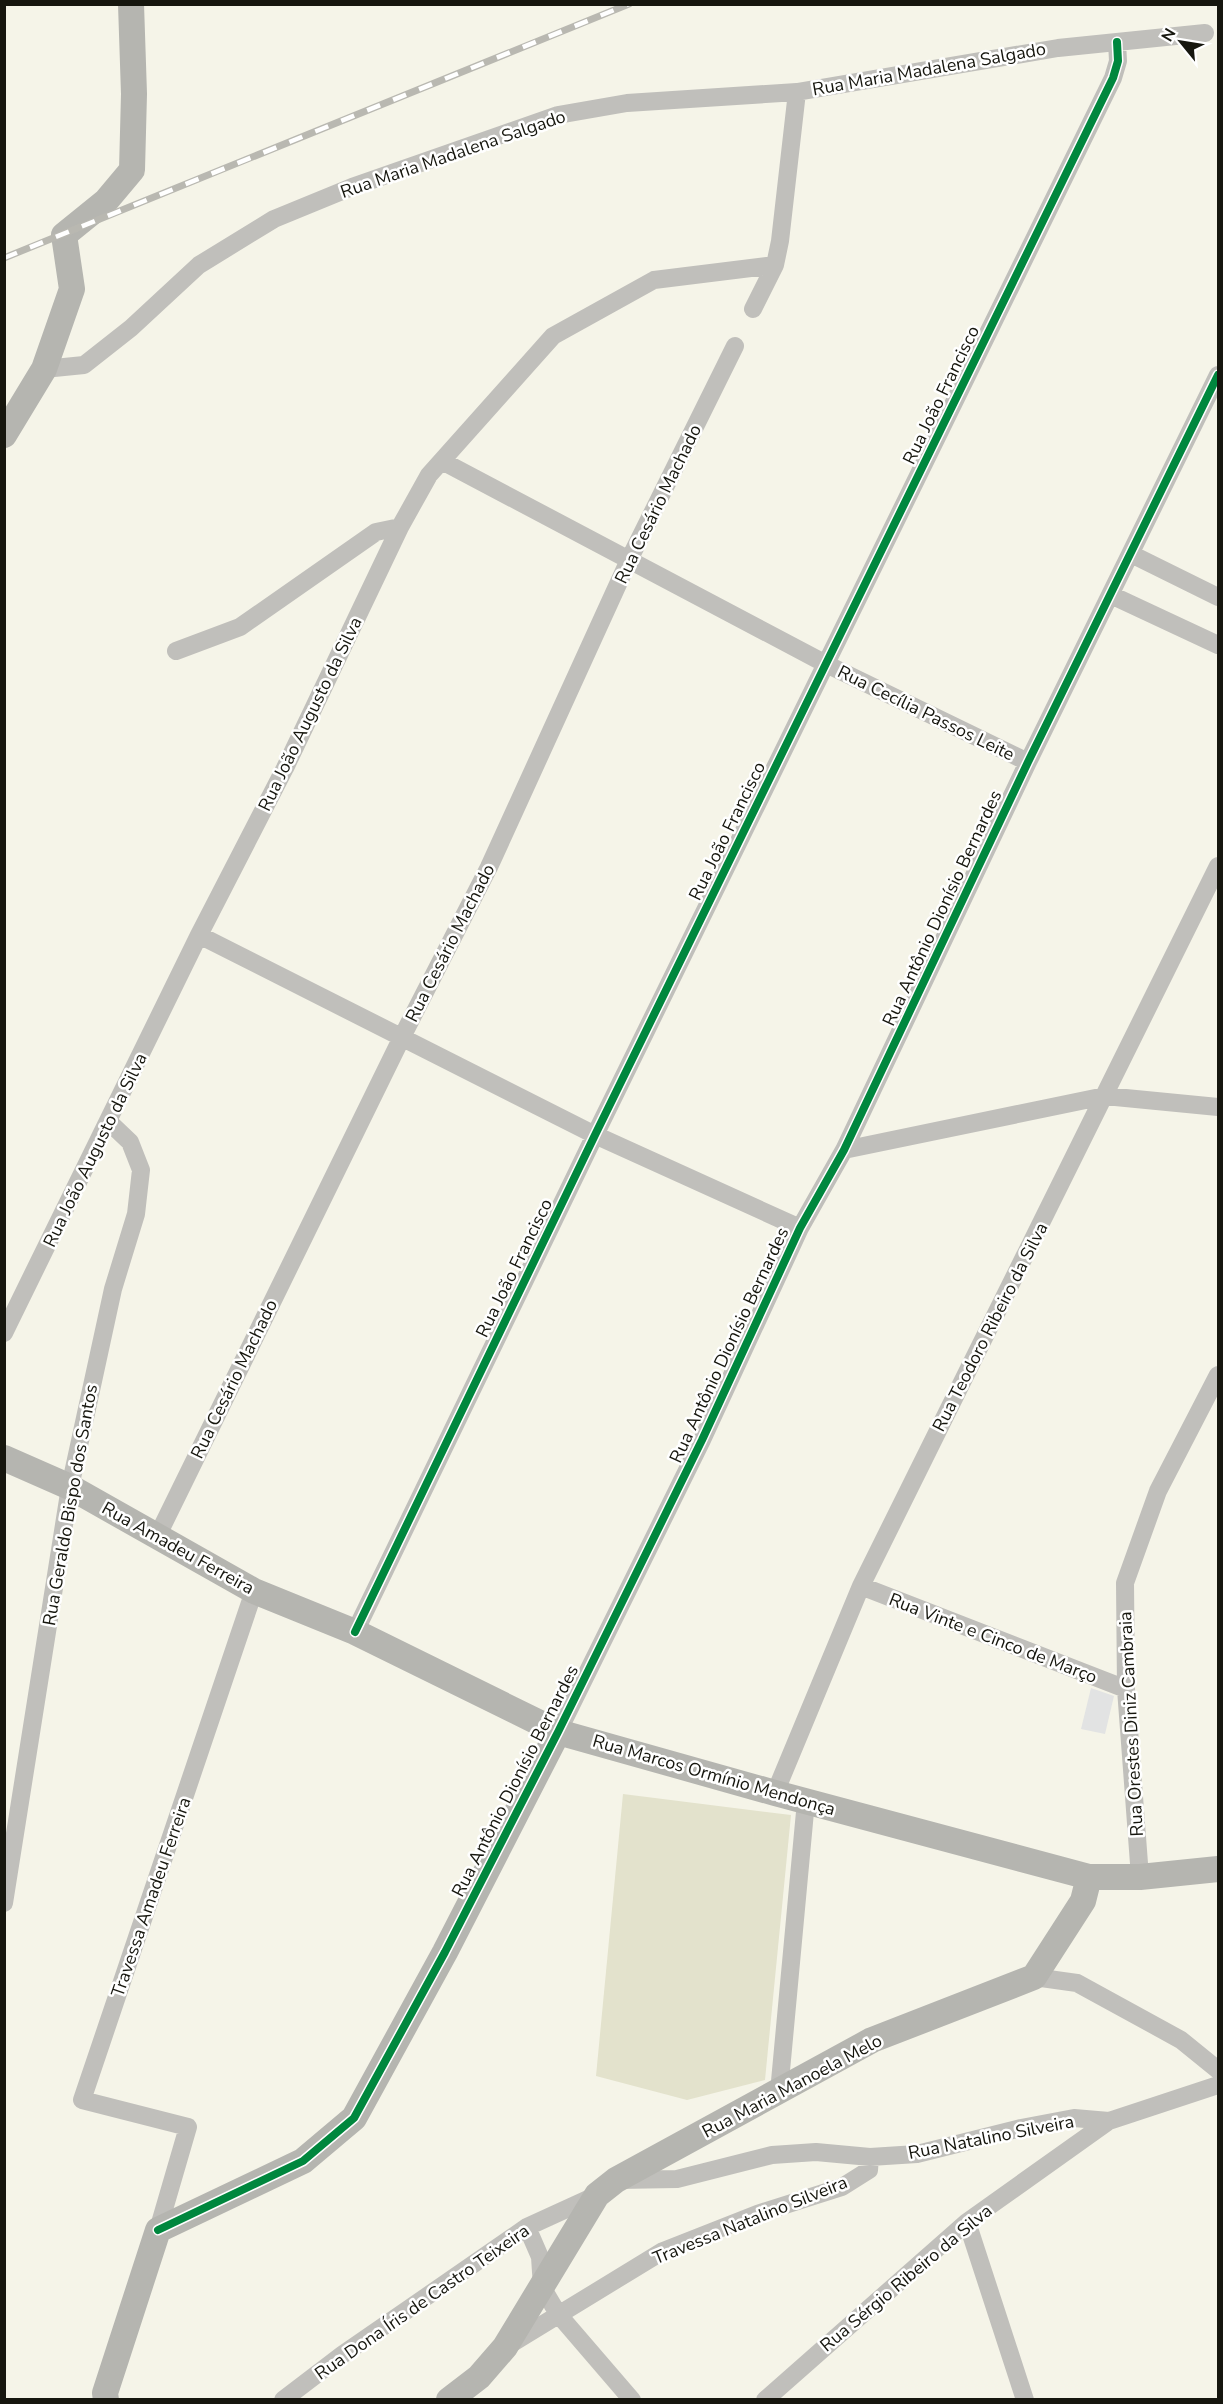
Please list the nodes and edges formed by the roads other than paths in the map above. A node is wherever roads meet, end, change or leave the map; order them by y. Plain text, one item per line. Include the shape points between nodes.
1 (131, 4) edge
2 (1205, 33) dead end
3 (1117, 42) junction
4 (797, 92) junction
5 (775, 265) junction
6 (753, 309) dead end
7 (735, 346) dead end
8 (44, 369) junction
9 (1218, 375) edge
10 (4, 435) edge
11 (442, 461) junction
12 (400, 527) junction
13 (1131, 554) junction
14 (629, 560) junction
15 (1111, 595) junction
16 (1218, 597) edge
17 (1218, 645) edge
18 (176, 651) dead end
19 (826, 664) junction
20 (1028, 762) junction
21 (1218, 866) edge
22 (200, 935) junction
23 (402, 1037) junction
24 (1105, 1096) junction
25 (1218, 1107) edge
26 (109, 1122) junction
27 (595, 1135) junction
28 (844, 1150) junction
29 (800, 1228) junction
30 (4, 1333) edge
31 (1218, 1375) edge
32 (4, 1458) edge
33 (70, 1487) junction
34 (157, 1537) junction
35 (861, 1587) junction
36 (254, 1591) junction
37 (355, 1632) junction
38 (1126, 1689) junction
39 (558, 1732) junction
40 (776, 1793) junction
41 (806, 1801) junction
42 (1218, 1869) edge
43 (1089, 1877) junction
44 (1140, 1877) junction
45 (4, 1903) edge
46 (1034, 1977) junction
47 (1218, 2070) edge
48 (1218, 2085) edge
49 (779, 2091) junction
50 (1109, 2121) junction
51 (870, 2157) junction
52 (607, 2187) junction
53 (968, 2222) junction
54 (527, 2227) junction
55 (158, 2230) junction
56 (542, 2288) junction
57 (558, 2314) junction
58 (505, 2347) junction
59 (106, 2400) edge
60 (283, 2400) edge
61 (449, 2400) edge
62 (632, 2400) edge
63 (765, 2400) edge
64 (1025, 2400) edge

1 - 8 street via 132,170 106,201 63,235 72,289
2 - 3 street, Rua Maria Madalena Salgado
3 - 4 street, Rua Maria Madalena Salgado via 1058,48
3 - 19 street, Rua João Francisco via 1118,61 1113,78
4 - 5 street
4 - 8 street, Rua Maria Madalena Salgado via 627,102 558,115 352,187 274,219 199,265 84,365
5 - 6 street
5 - 11 street, Rua João Augusto da Silva via 654,280 553,336
7 - 14 street, Rua Cesário Machado
8 - 10 street
9 - 13 street, Rua Antônio Dionísio Bernardes
11 - 12 street, Rua João Augusto da Silva via 429,475
11 - 14 street, Rua Cecília Passos Leite
12 - 18 street via 376,532 240,627
12 - 22 street, Rua João Augusto da Silva
13 - 15 street, Rua Antônio Dionísio Bernardes
13 - 16 street
14 - 19 street, Rua Cecília Passos Leite
14 - 23 street, Rua Cesário Machado via 489,867
15 - 17 street
15 - 20 street, Rua Antônio Dionísio Bernardes
19 - 20 street, Rua Cecília Passos Leite
19 - 27 street, Rua João Francisco
20 - 28 street, Rua Antônio Dionísio Bernardes
21 - 24 street, Rua Teodoro Ribeiro da Silva
22 - 23 street
22 - 26 street, Rua João Augusto da Silva
23 - 27 street
23 - 34 street, Rua Cesário Machado
24 - 25 street
24 - 28 street
24 - 35 street, Rua Teodoro Ribeiro da Silva
26 - 30 street, Rua João Augusto da Silva
26 - 33 street, Rua Geraldo Bispo dos Santos via 130,1142 141,1170 136,1214 113,1289
27 - 29 street
27 - 37 street, Rua João Francisco
28 - 29 street, Rua Antônio Dionísio Bernardes
29 - 39 street, Rua Antônio Dionísio Bernardes via 702,1440
31 - 38 street, Rua Orestes Diniz Cambraia via 1158,1491 1125,1583
32 - 33 street, Rua Amadeu Ferreira
33 - 34 street, Rua Amadeu Ferreira
33 - 45 street, Rua Geraldo Bispo dos Santos
34 - 36 street, Rua Amadeu Ferreira
35 - 38 street, Rua Vinte e Cinco de Março
35 - 40 street, Rua Teodoro Ribeiro da Silva
36 - 37 street, Rua Amadeu Ferreira
36 - 55 street, Travessa Amadeu Ferreira via 82,2100 188,2127
37 - 39 street, Rua Marcos Ormínio Mendonça
38 - 44 street, Rua Orestes Diniz Cambraia
39 - 40 street, Rua Marcos Ormínio Mendonça
39 - 55 street, Rua Antônio Dionísio Bernardes via 354,2118 303,2162
40 - 41 street, Rua Marcos Ormínio Mendonça
41 - 43 street, Rua Marcos Ormínio Mendonça
41 - 49 street
42 - 44 street, Rua Marcos Ormínio Mendonça
43 - 44 street, Rua Marcos Ormínio Mendonça
43 - 46 street via 1083,1901
46 - 47 street, Rua Maria Manoela Melo via 1077,1983 1181,2040
46 - 49 street, Rua Maria Manoela Melo via 872,2040
48 - 50 street, Rua Natalino Silveira
49 - 52 street, Rua Maria Manoela Melo
50 - 51 street, Rua Natalino Silveira via 1074,2118 917,2154
50 - 53 street, Rua Sérgio Ribeiro da Silva
51 - 52 street, Rua Natalino Silveira via 816,2151 772,2155 677,2180
51 - 57 street, Travessa Natalino Silveira via 869,2170 842,2187 757,2214 663,2251
52 - 54 street, Rua Dona Íris de Castro Teixeira
52 - 56 street
53 - 63 street, Rua Sérgio Ribeiro da Silva
53 - 64 street
54 - 56 street via 540,2257
54 - 60 street, Rua Dona Íris de Castro Teixeira
55 - 59 street via 105,2393
56 - 57 street
56 - 58 street
57 - 58 street
57 - 62 street
58 - 61 street via 479,2377

